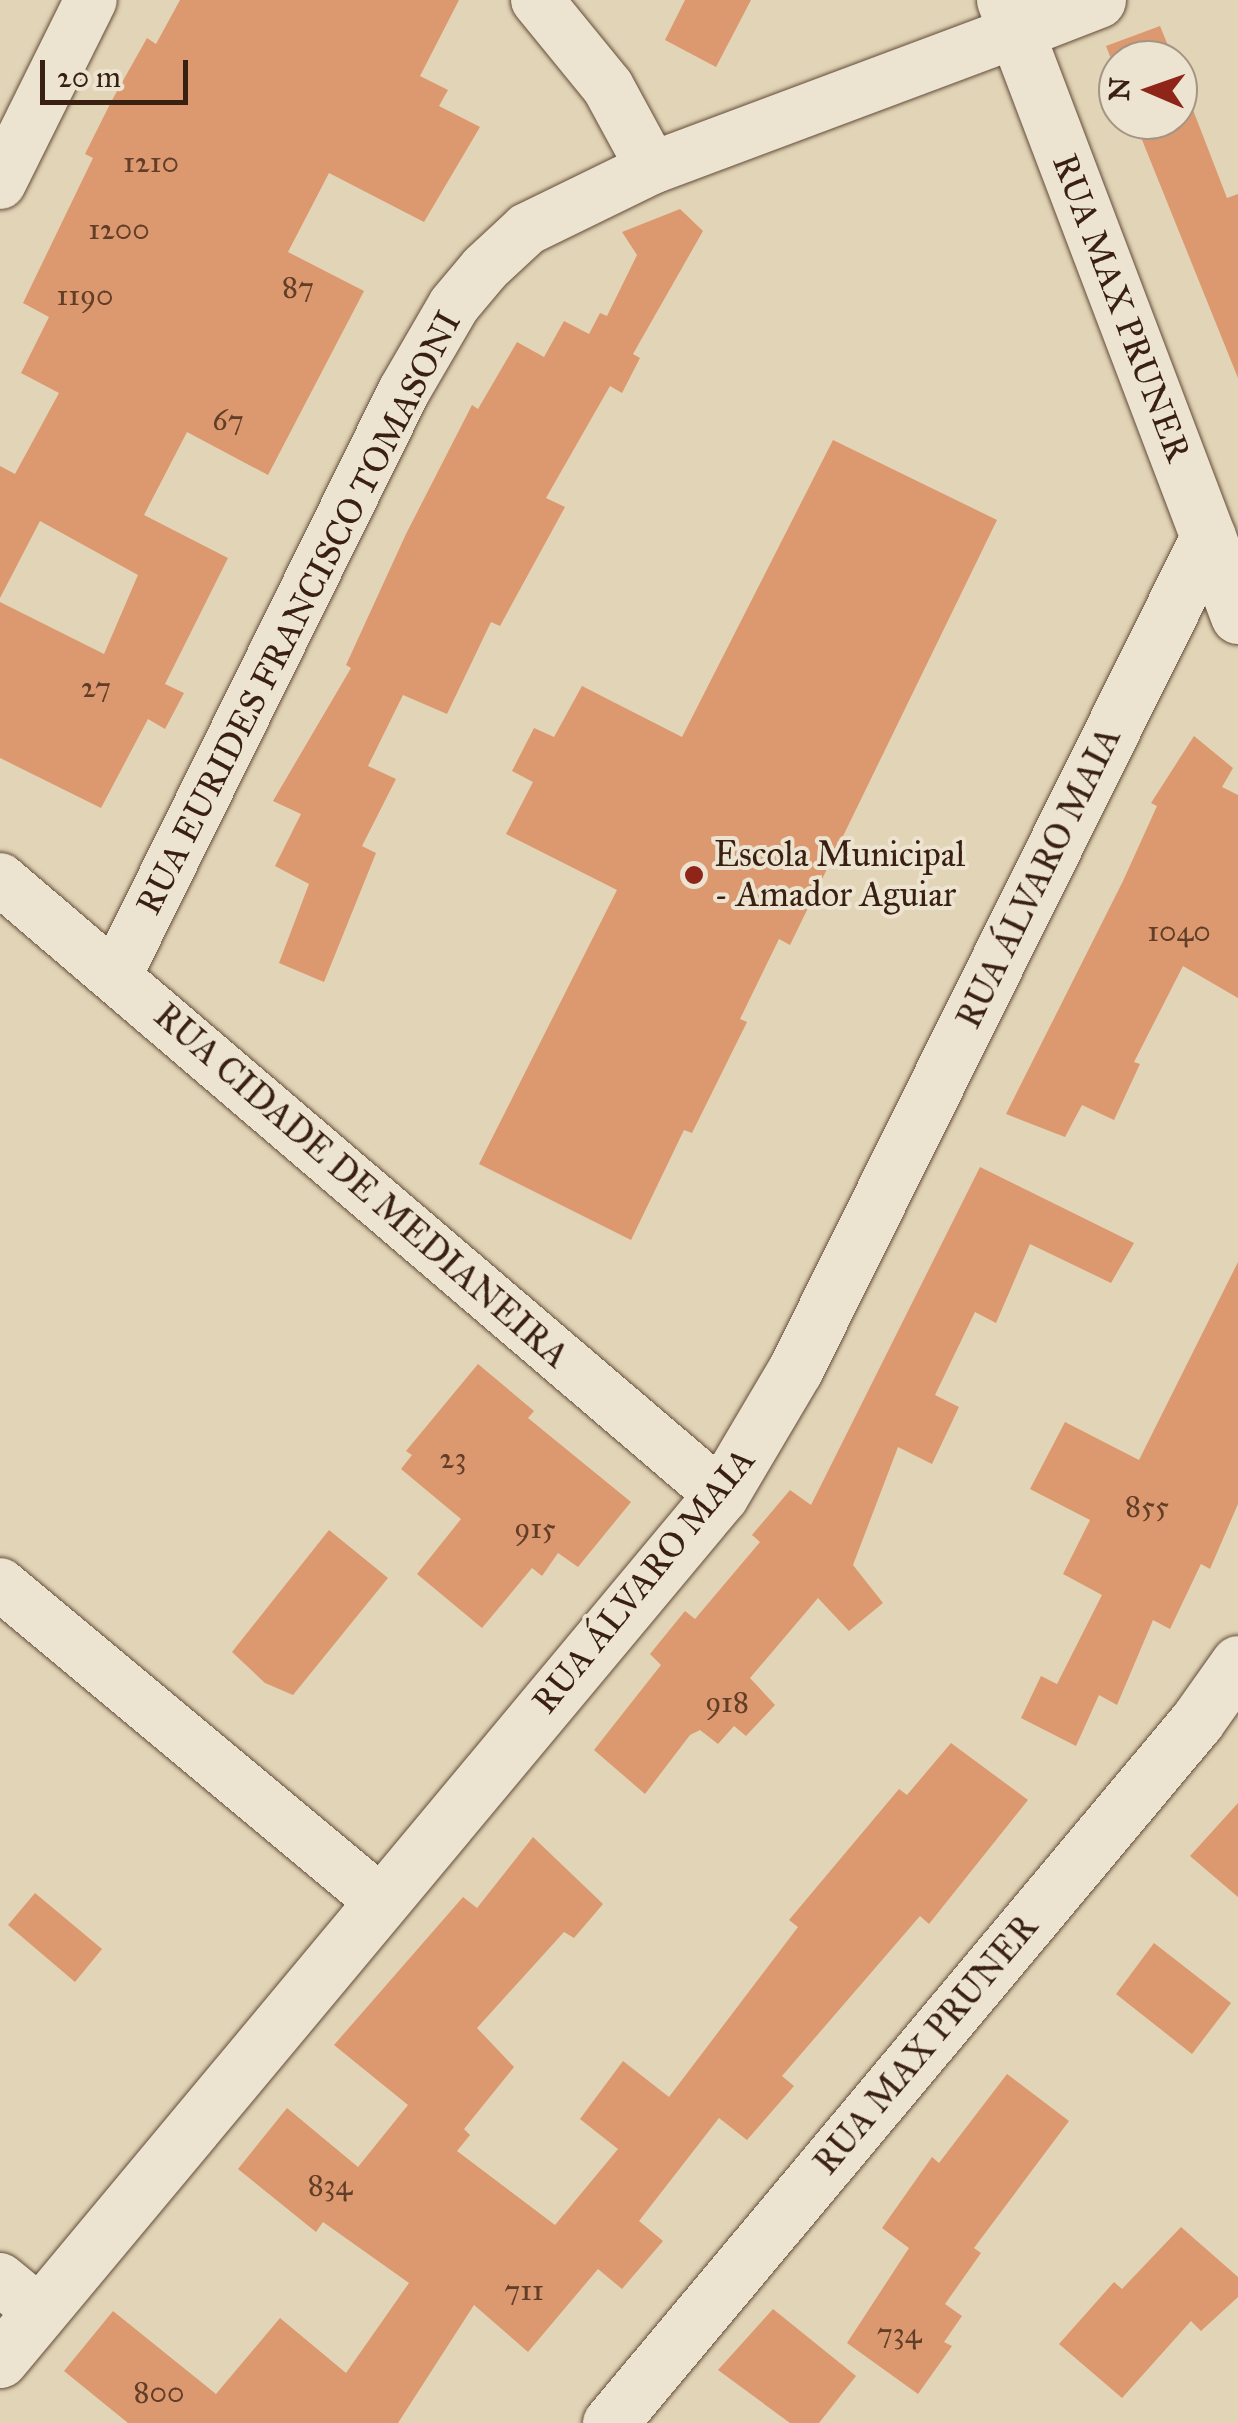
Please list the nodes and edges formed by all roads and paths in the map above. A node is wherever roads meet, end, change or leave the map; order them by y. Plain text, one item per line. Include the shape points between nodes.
1 (91, 0) edge
2 (537, 0) edge
3 (1098, 0) edge
4 (1010, 16) edge
5 (15, 113) edge
6 (652, 168) junction
7 (0, 183) edge
8 (1208, 536) junction
9 (1238, 616) edge
10 (0, 879) edge
11 (116, 975) junction
12 (721, 1495) junction
13 (0, 1584) edge
14 (1238, 1663) edge
15 (382, 1902) junction
16 (20, 2296) edge
17 (0, 2360) edge
18 (610, 2423) edge

1 - 5 street
2 - 6 street via 608,86
3 - 4 street, RUA EURIDES FRANCISCO TOMASONI
4 - 6 street, RUA EURIDES FRANCISCO TOMASONI
4 - 8 street, RUA MAX PRUNER
5 - 7 street
6 - 11 street, RUA EURIDES FRANCISCO TOMASONI via 527,229 454,304 404,391
8 - 9 street, RUA MAX PRUNER
8 - 12 street, RUA ÁLVARO MAIA via 796,1370
10 - 11 street, RUA CIDADE DE MEDIANEIRA
11 - 12 street, RUA CIDADE DE MEDIANEIRA
12 - 15 street, RUA ÁLVARO MAIA
13 - 15 street
14 - 18 street, RUA MAX PRUNER via 1197,1721
15 - 16 street, RUA ÁLVARO MAIA
16 - 17 street, RUA ÁLVARO MAIA

